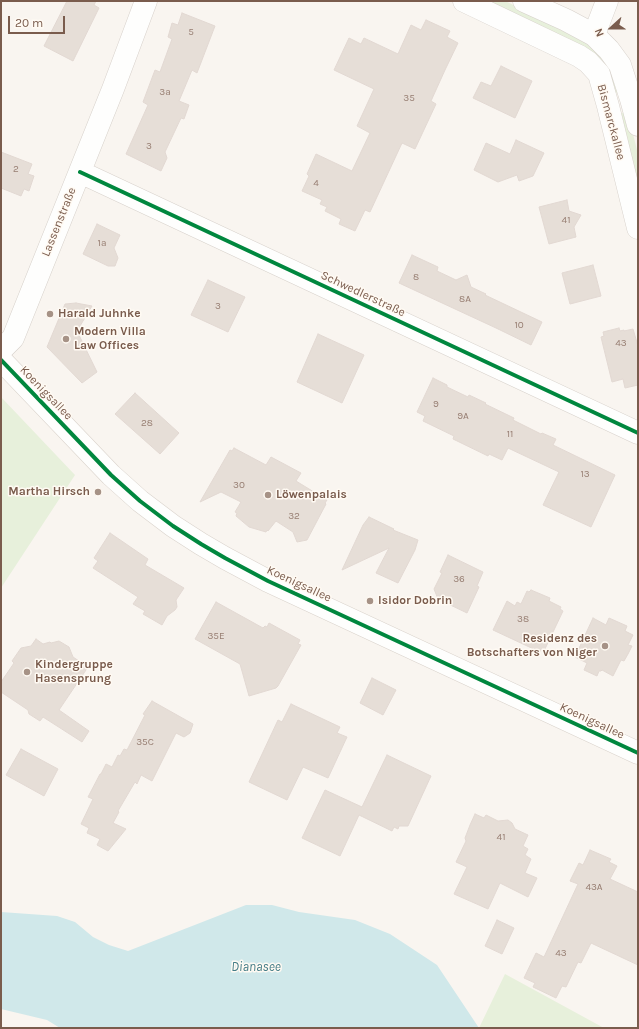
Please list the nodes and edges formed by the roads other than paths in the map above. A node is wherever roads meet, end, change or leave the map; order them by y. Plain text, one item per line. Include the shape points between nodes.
1 (146, 1) edge
2 (464, 1) edge
3 (524, 1) edge
4 (607, 1) edge
5 (594, 35) junction
6 (638, 125) edge
7 (80, 172) junction
8 (638, 228) edge
9 (1, 350) edge
10 (1, 360) edge
11 (638, 433) edge
12 (638, 753) edge

1 - 7 street, Lassenstraße
2 - 8 street, Bismarckallee via 579,56 599,74
3 - 5 street, Bismarckallee
4 - 5 street
5 - 6 street, Bismarckallee via 620,65
7 - 9 street, Lassenstraße via 13,338
7 - 11 street, Schwedlerstraße
10 - 12 street, Koenigsallee via 111,475 140,501 201,544 268,581

